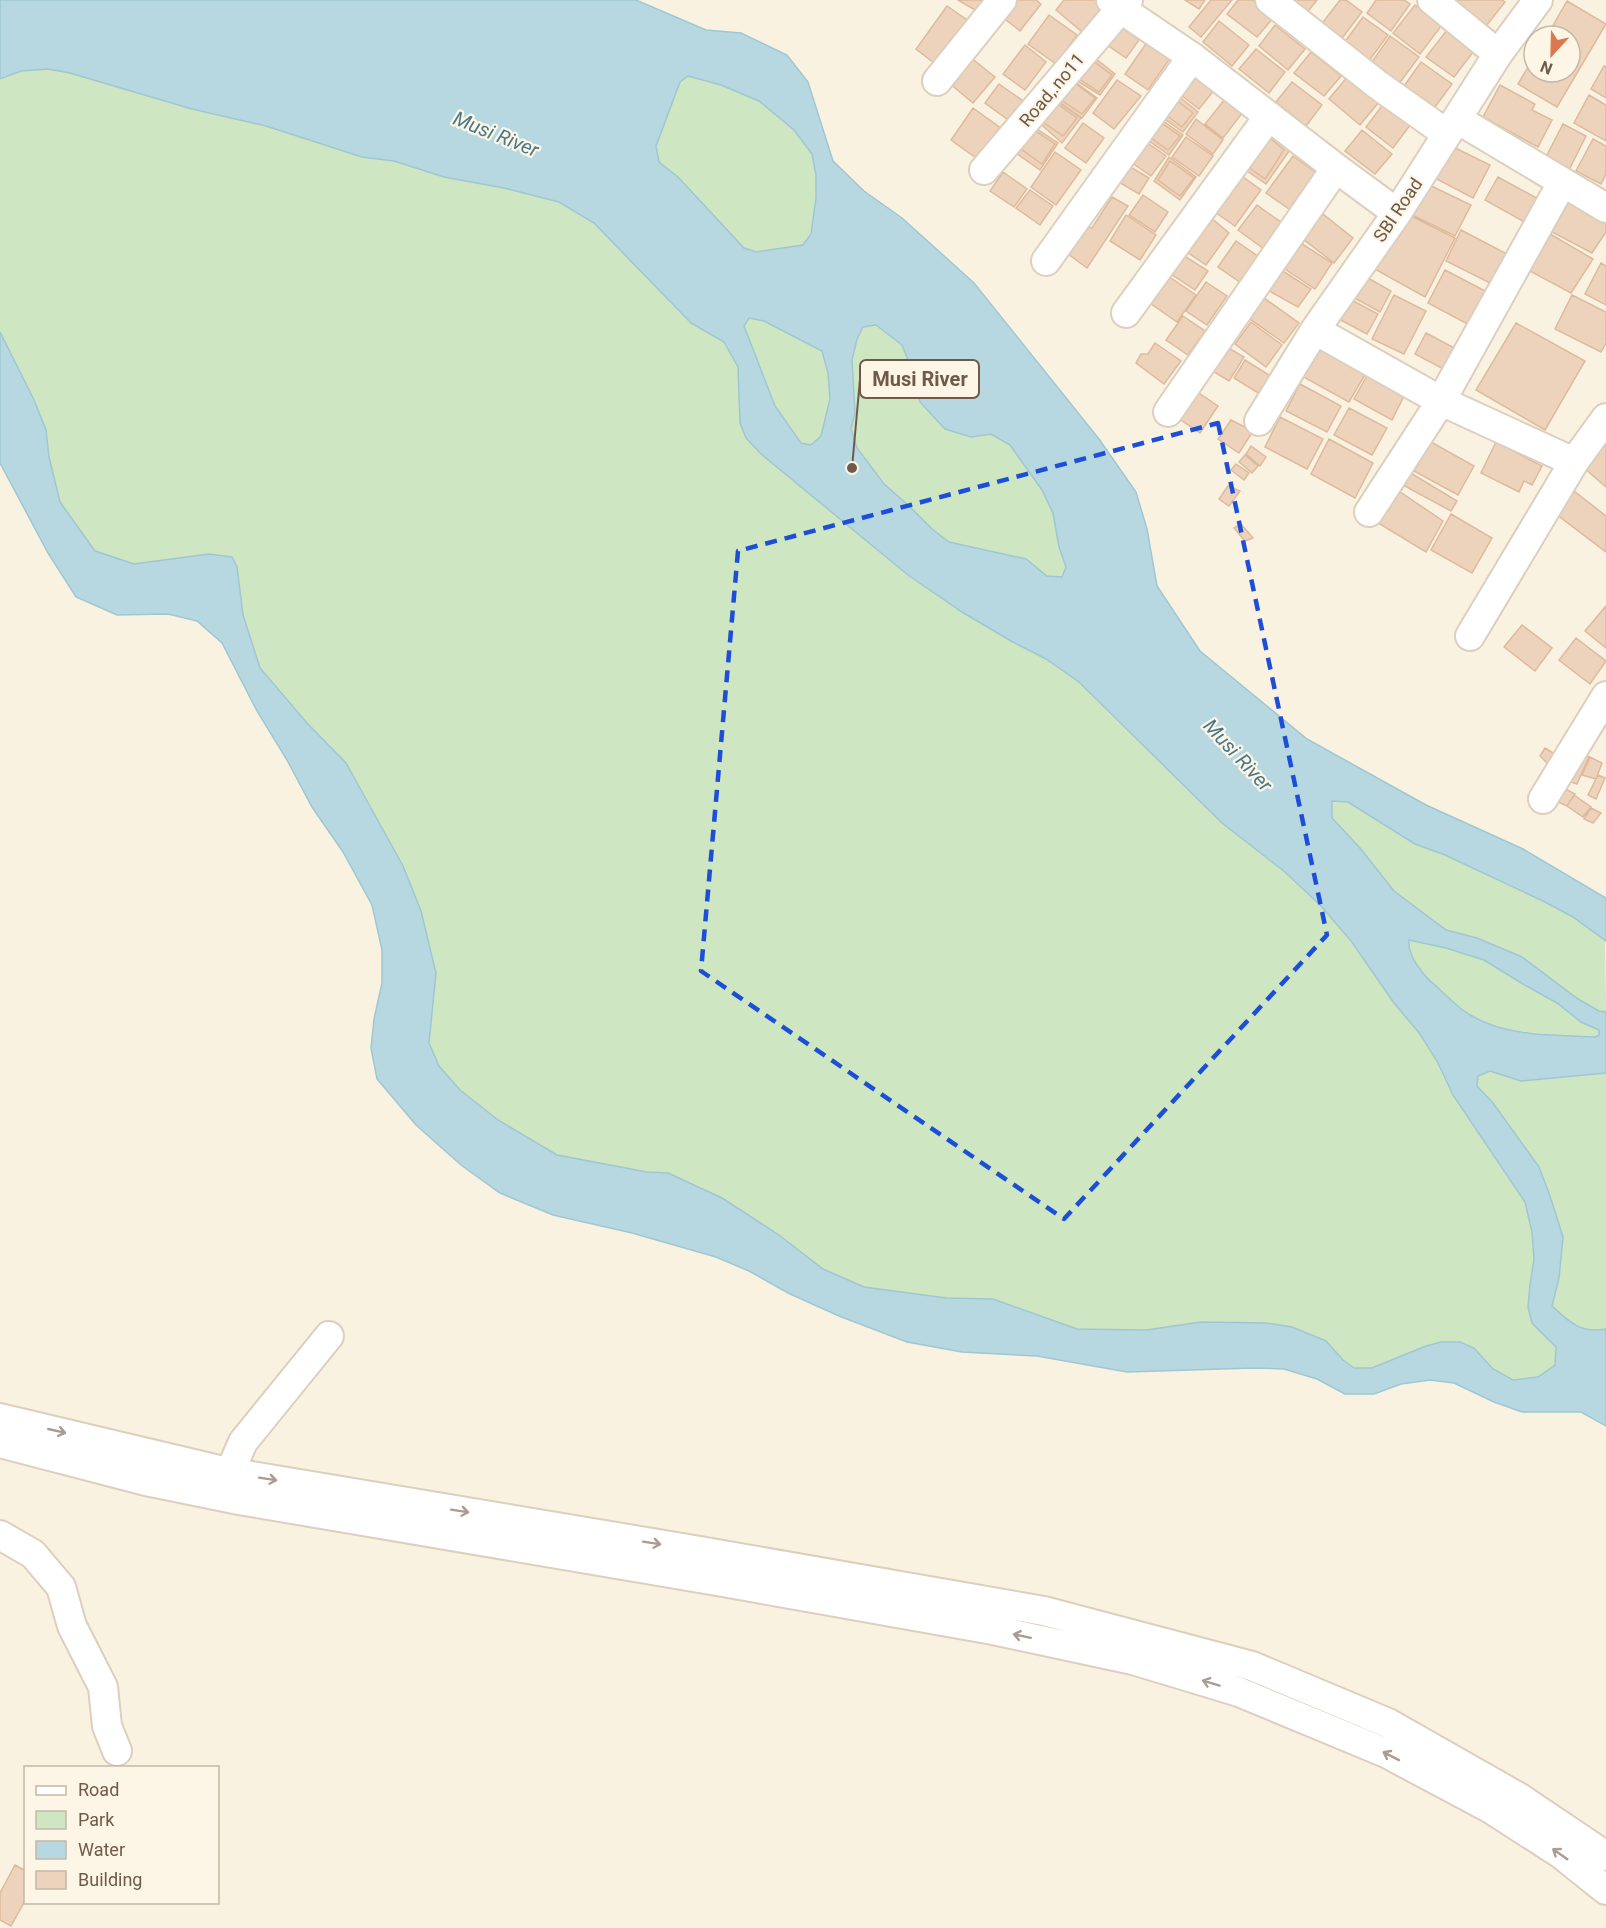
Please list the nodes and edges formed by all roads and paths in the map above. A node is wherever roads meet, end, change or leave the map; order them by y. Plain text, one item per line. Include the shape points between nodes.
1 (1002, 0) edge
2 (1270, 0) edge
3 (1432, 0) edge
4 (1538, 0) edge
5 (1120, 3) edge
6 (1498, 54) junction
7 (1191, 57) junction
8 (937, 81) dead end
9 (1269, 116) junction
10 (1452, 127) junction
11 (1336, 168) junction
12 (984, 170) dead end
13 (1562, 183) junction
14 (1604, 203) edge
15 (1397, 213) junction
16 (1046, 261) dead end
17 (1126, 313) dead end
18 (1315, 330) junction
19 (1442, 401) junction
20 (1168, 412) dead end
21 (1606, 418) edge
22 (1259, 421) dead end
23 (1574, 462) junction
24 (1369, 512) dead end
25 (1470, 636) dead end
26 (1606, 696) edge
27 (1543, 799) dead end
28 (329, 1336) dead end
29 (0, 1418) edge
30 (0, 1443) edge
31 (224, 1484) junction
32 (0, 1535) edge
33 (117, 1751) dead end
34 (1606, 1856) edge
35 (1606, 1890) edge

1 - 8 street
2 - 10 street via 1378,85
3 - 6 street
4 - 6 street, SBI Road
5 - 7 street
5 - 12 street, Road,.no11
6 - 10 street, SBI Road
7 - 9 street
7 - 16 street
9 - 11 street
9 - 17 street
10 - 13 street
10 - 15 street, SBI Road
11 - 15 street
11 - 20 street
13 - 14 street
13 - 19 street
15 - 18 street, SBI Road
18 - 19 street
18 - 22 street, SBI Road
19 - 23 street
19 - 24 street
21 - 23 street
23 - 25 street
26 - 27 street
28 - 31 street via 243,1442
29 -> 31 street
30 - 31 street via 146,1481
31 -> 34 street via 694,1550 1044,1611 1252,1666 1388,1724 1520,1798
35 -> 31 street via 1561,1854 1491,1809 1386,1753 1239,1692 1133,1660
32 - 33 street via 33,1554 61,1587 72,1626 103,1687 107,1726

